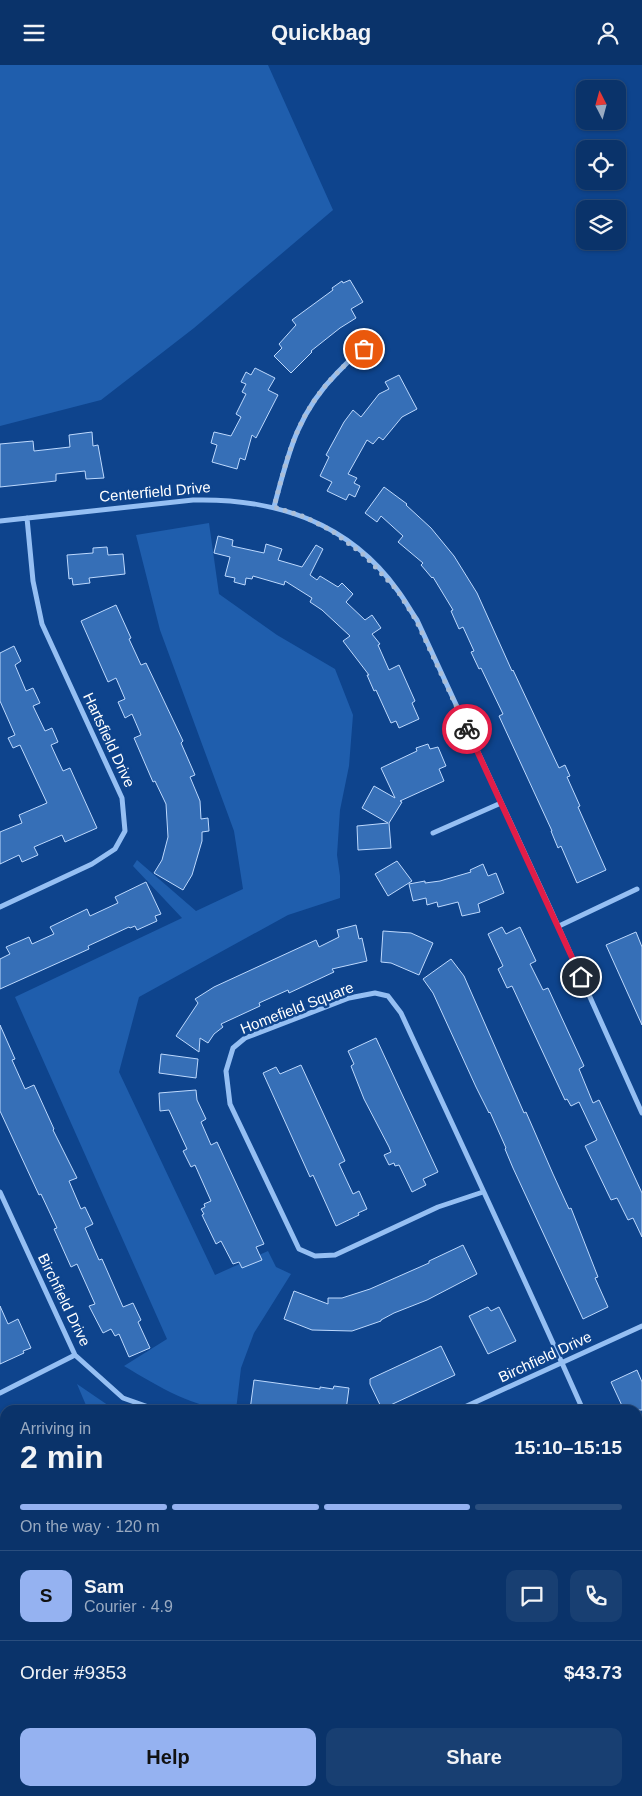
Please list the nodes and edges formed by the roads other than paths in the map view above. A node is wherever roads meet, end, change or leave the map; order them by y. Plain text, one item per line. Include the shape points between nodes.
1 (364, 349) dead end
2 (274, 507) junction
3 (27, 518) junction
4 (0, 521) edge
5 (501, 803) junction
6 (433, 833) dead end
7 (637, 889) dead end
8 (0, 907) edge
9 (558, 926) junction
10 (642, 1113) edge
11 (0, 1193) edge
12 (483, 1193) junction
13 (642, 1326) edge
14 (75, 1355) junction
15 (562, 1362) junction
16 (0, 1393) edge
17 (143, 1405) edge
18 (469, 1405) edge
19 (582, 1405) edge

1 - 2 street via 330,379 310,406 290,448
2 - 3 street, Centerfield Drive via 218,499 193,500
2 - 5 street, Centerfield Drive via 305,517 353,545 397,590 416,620
3 - 4 street, Centerfield Drive
3 - 8 street, Hartsfield Drive via 33,581 42,625 122,798 125,831 115,849 92,864
5 - 6 street
5 - 9 street, Centerfield Drive
7 - 9 street
9 - 10 street, Centerfield Drive
11 - 14 street, Birchfield Drive
12 - 12 street, Homefield Square via 400,1013 388,996 374,993 349,998 245,1038 233,1048 226,1071 230,1104 299,1249 315,1257 335,1255 438,1207
12 - 15 street, Homefield Square
13 - 15 street, Birchfield Drive
14 - 16 street
14 - 17 street, Birchfield Drive via 123,1398
15 - 18 street, Birchfield Drive
15 - 19 street, Homefield Square

